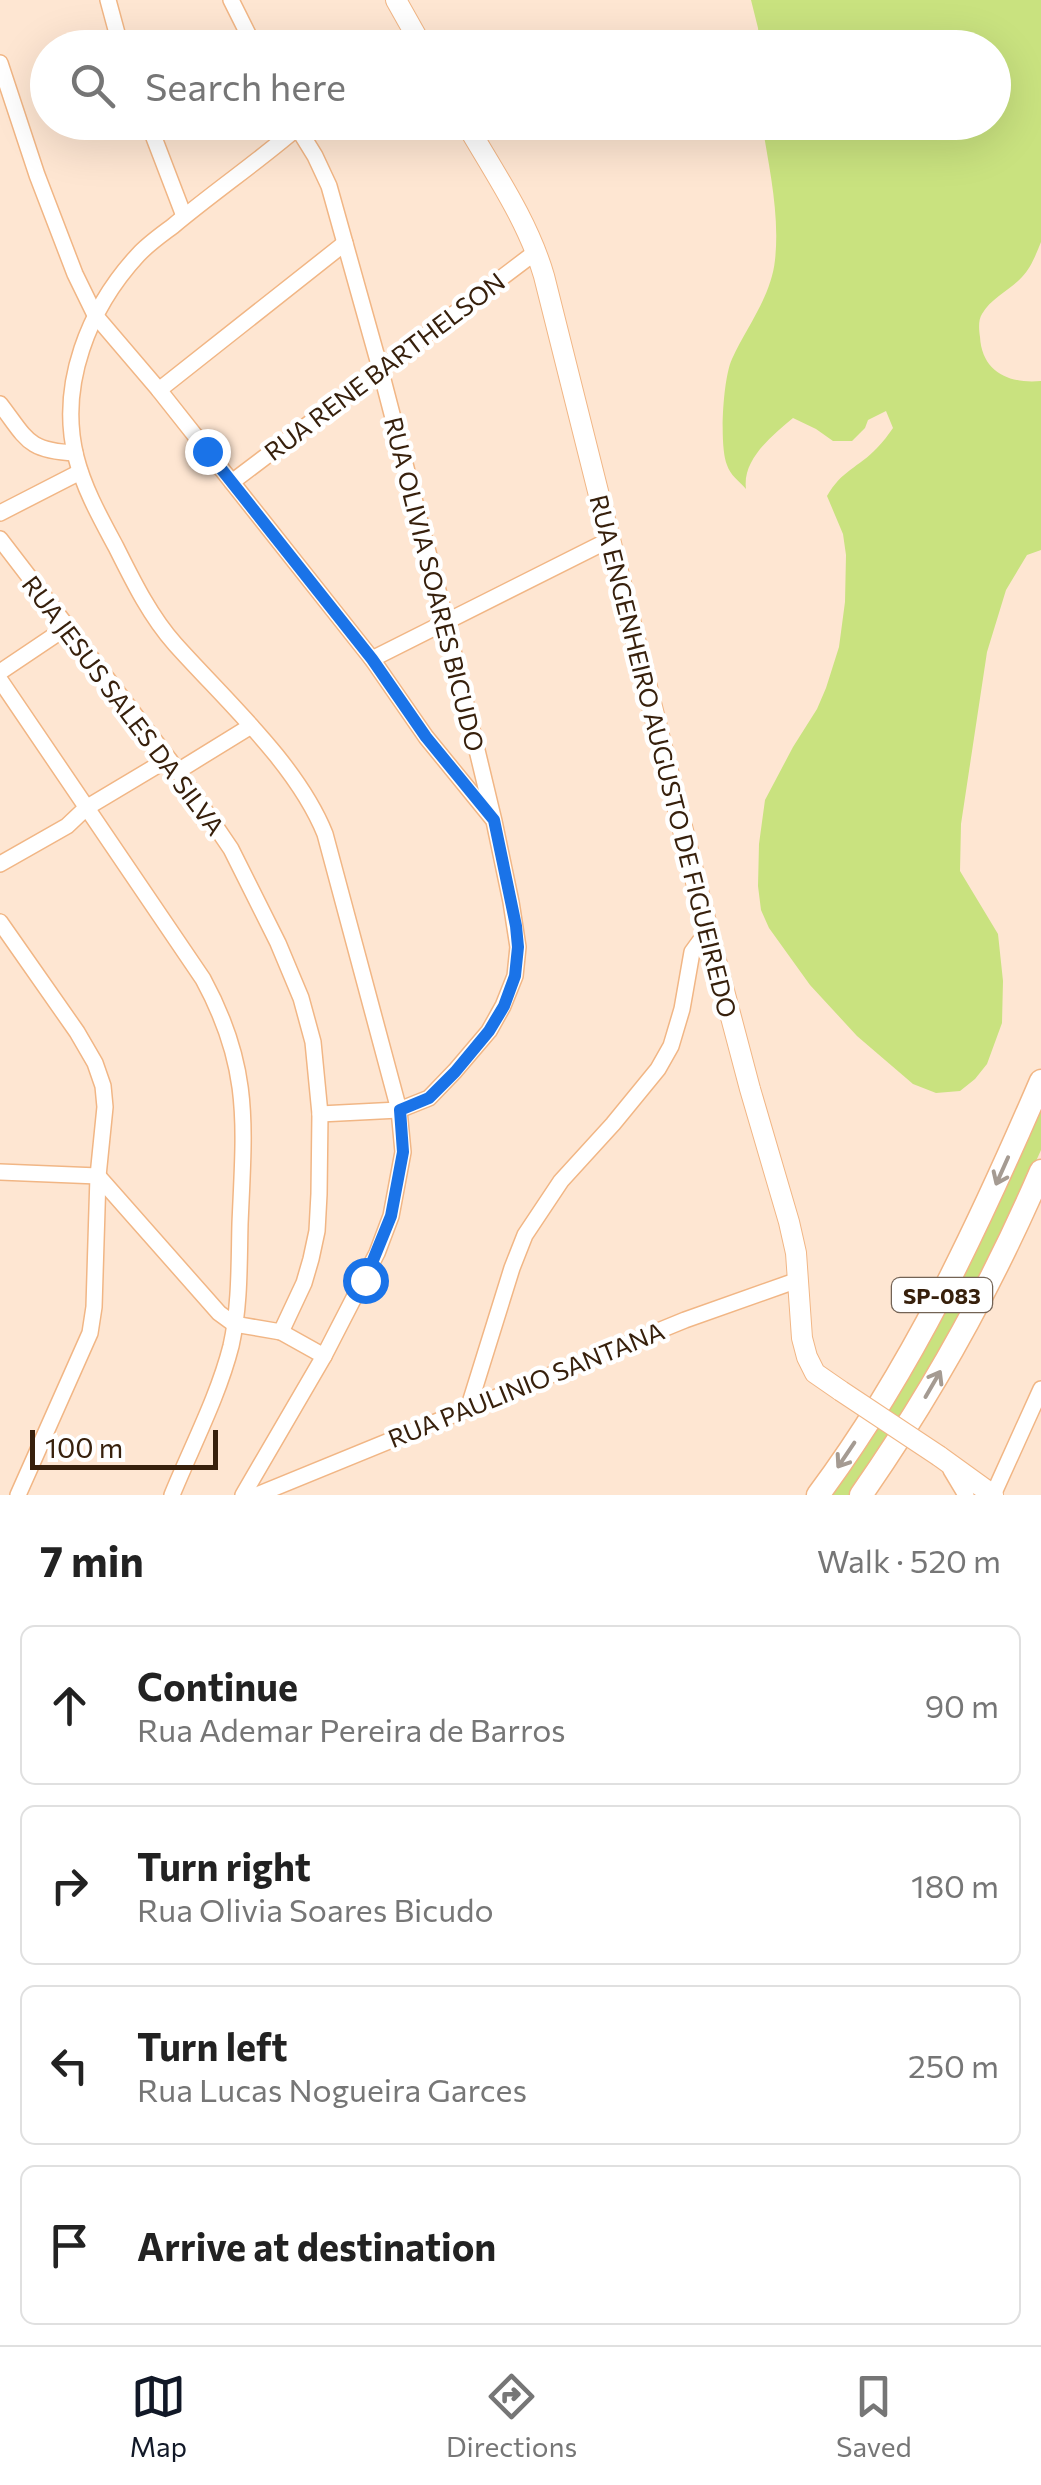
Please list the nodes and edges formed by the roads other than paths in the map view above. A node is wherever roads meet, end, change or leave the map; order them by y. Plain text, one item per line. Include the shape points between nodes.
1 (108, 0) edge
2 (231, 0) edge
3 (396, 0) edge
4 (116, 30) edge
5 (245, 30) edge
6 (414, 30) edge
7 (0, 63) edge
8 (155, 140) edge
9 (279, 140) edge
10 (306, 140) edge
11 (476, 140) edge
12 (184, 216) junction
13 (346, 244) junction
14 (537, 251) junction
15 (95, 315) junction
16 (380, 368) junction
17 (159, 390) junction
18 (0, 404) edge
19 (75, 453) junction
20 (80, 472) junction
21 (232, 482) junction
22 (0, 513) edge
23 (0, 539) edge
24 (609, 540) junction
25 (446, 622) junction
26 (67, 627) junction
27 (372, 659) junction
28 (0, 672) edge
29 (0, 680) edge
30 (252, 726) junction
31 (173, 765) junction
32 (482, 771) junction
33 (456, 774) junction
34 (86, 808) junction
35 (494, 820) junction
36 (0, 864) edge
37 (0, 922) edge
38 (709, 934) junction
39 (1041, 1081) edge
40 (400, 1110) junction
41 (320, 1114) junction
42 (0, 1172) edge
43 (1041, 1172) edge
44 (98, 1176) junction
45 (798, 1280) junction
46 (234, 1324) junction
47 (281, 1332) junction
48 (324, 1356) junction
49 (1041, 1389) edge
50 (469, 1406) junction
51 (941, 1457) junction
52 (18, 1495) edge
53 (172, 1495) edge
54 (243, 1495) edge
55 (257, 1495) edge
56 (818, 1495) edge
57 (861, 1495) edge
58 (966, 1495) edge
59 (993, 1495) edge

1 - 4 street
2 - 5 street
3 - 6 main road
7 - 15 street
8 - 12 street
9 - 12 street
10 - 13 street, RUA OLIVIA SOARES BICUDO
11 - 14 main road, RUA ENGENHEIRO AUGUSTO DE FIGUEIREDO
12 - 15 street via 139,253
13 - 16 street, RUA OLIVIA SOARES BICUDO
13 - 17 street
14 - 16 street, RUA RENE BARTHELSON
14 - 24 main road, RUA ENGENHEIRO AUGUSTO DE FIGUEIREDO
15 - 17 street
15 - 19 street via 82,342 73,392
16 - 21 street, RUA RENE BARTHELSON
16 - 25 street, RUA OLIVIA SOARES BICUDO
17 - 21 street
18 - 19 street via 31,444
19 - 20 street
20 - 22 street
20 - 30 street via 148,607
21 - 27 street
23 - 26 street, RUA JESUS SALES DA SILVA
24 - 25 street
24 - 38 main road, RUA ENGENHEIRO AUGUSTO DE FIGUEIREDO
25 - 27 street
25 - 32 street, RUA OLIVIA SOARES BICUDO
26 - 28 street
26 - 31 street, RUA JESUS SALES DA SILVA
27 - 33 street
29 - 34 street
30 - 31 street
30 - 40 street via 325,834
31 - 34 street
31 - 41 street, RUA JESUS SALES DA SILVA via 247,878 286,962 313,1042
32 - 33 street
32 - 35 street, RUA OLIVIA SOARES BICUDO
33 - 35 street
34 - 36 street
34 - 46 street via 203,978 232,1041 244,1112
35 - 40 street, RUA OLIVIA SOARES BICUDO via 516,926 515,976 489,1031 455,1072 429,1098
37 - 44 street via 95,1063 105,1107
38 - 45 main road, RUA ENGENHEIRO AUGUSTO DE FIGUEIREDO via 790,1222
38 - 50 street via 692,952 682,1009 658,1069 525,1235
39 -> 56 highway, SP-083 via 933,1312
40 - 41 street, RUA OLIVIA SOARES BICUDO
40 - 48 street via 403,1152 391,1216
41 - 47 street, RUA JESUS SALES DA SILVA via 317,1231 304,1283
42 - 44 street
57 -> 43 highway, SP-083 via 951,1353
44 - 46 street via 209,1305
44 - 52 street via 90,1333
45 - 50 street, RUA PAULINIO SANTANA
45 - 51 main road, RUA ENGENHEIRO AUGUSTO DE FIGUEIREDO, bridge via 802,1338 815,1373
46 - 47 street
46 - 53 street via 223,1372
47 - 48 street
48 - 54 street
49 - 59 street
50 - 55 street, RUA PAULINIO SANTANA
51 - 58 street
51 - 59 main road, RUA ENGENHEIRO AUGUSTO DE FIGUEIREDO

